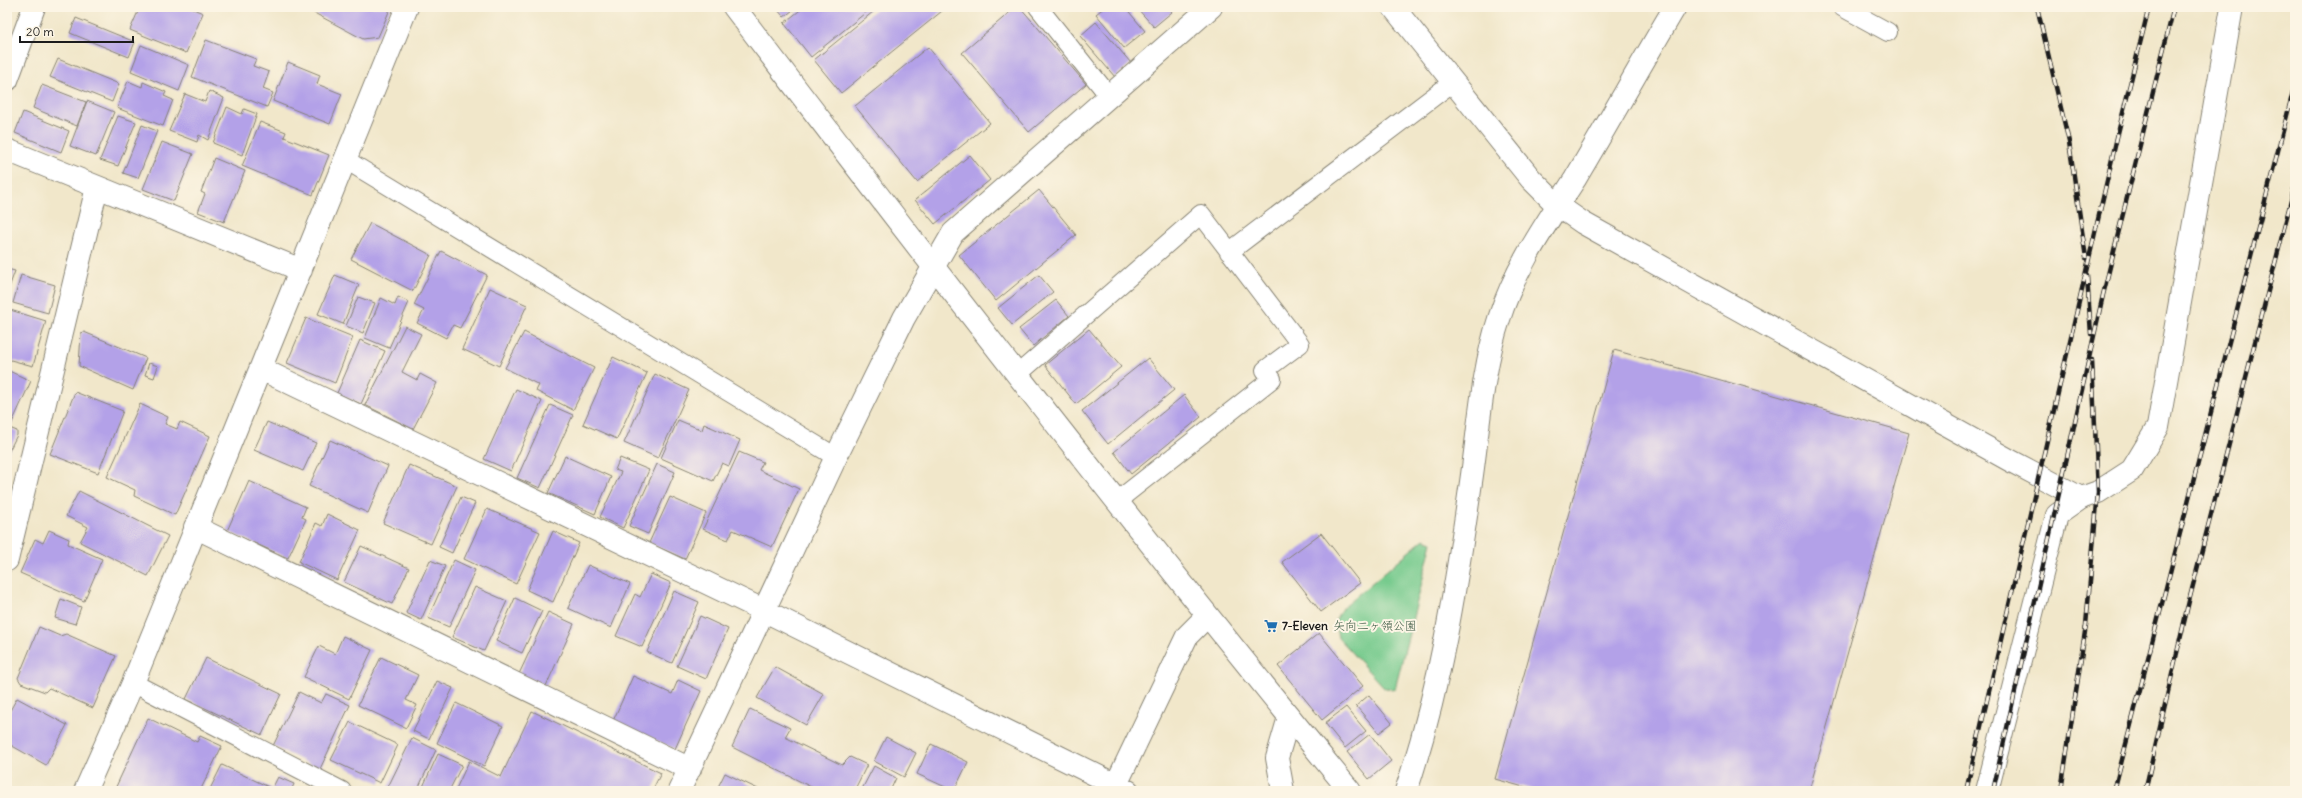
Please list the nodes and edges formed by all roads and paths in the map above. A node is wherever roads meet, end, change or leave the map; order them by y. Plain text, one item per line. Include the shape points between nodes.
1 (34, 7) edge
2 (408, 7) edge
3 (734, 7) edge
4 (1038, 7) edge
5 (1211, 7) edge
6 (1393, 7) edge
7 (1674, 7) edge
8 (1842, 7) edge
9 (2232, 7) edge
10 (1888, 32) dead end
11 (7, 80) edge
12 (1452, 82) junction
13 (1110, 96) junction
14 (7, 150) edge
15 (346, 160) junction
16 (97, 187) junction
17 (1557, 205) junction
18 (1229, 252) junction
19 (932, 268) junction
20 (300, 270) junction
21 (261, 369) junction
22 (1018, 374) junction
23 (836, 457) junction
24 (2082, 498) junction
25 (1117, 501) junction
26 (195, 527) junction
27 (7, 560) edge
28 (762, 610) junction
29 (1207, 616) junction
30 (133, 683) junction
31 (1289, 717) junction
32 (690, 768) junction
33 (1119, 789) edge
34 (85, 791) edge
35 (342, 791) edge
36 (679, 791) edge
37 (1283, 791) edge
38 (1350, 791) edge
39 (1406, 791) edge
40 (1987, 791) edge

1 - 11 street
2 - 15 street
3 - 19 street
4 - 13 lane
5 - 13 street
6 - 12 street
7 - 17 street
8 - 10 lane
9 - 24 street via 2158,427 2132,470 2098,492
12 - 17 street via 1531,179
12 - 18 lane
13 - 19 street via 953,233
14 - 16 street
15 - 20 street
15 - 23 lane
16 - 20 street
16 - 27 street
17 - 24 street via 1583,223
17 - 39 street via 1516,276 1499,319 1489,360 1461,552 1440,672 1423,741
18 - 22 lane via 1201,214
18 - 25 lane via 1300,344 1265,370 1272,379
19 - 22 street
19 - 23 street via 904,318
20 - 21 street
21 - 26 street
21 - 28 street
22 - 25 street
23 - 28 street
24 - 40 street via 2057,515
25 - 29 street
26 - 30 street
26 - 32 street
28 - 32 street
28 - 33 street
29 - 31 street
29 - 33 street via 1187,636
30 - 34 street
30 - 35 lane
31 - 37 street via 1277,758
31 - 38 street
32 - 36 street

